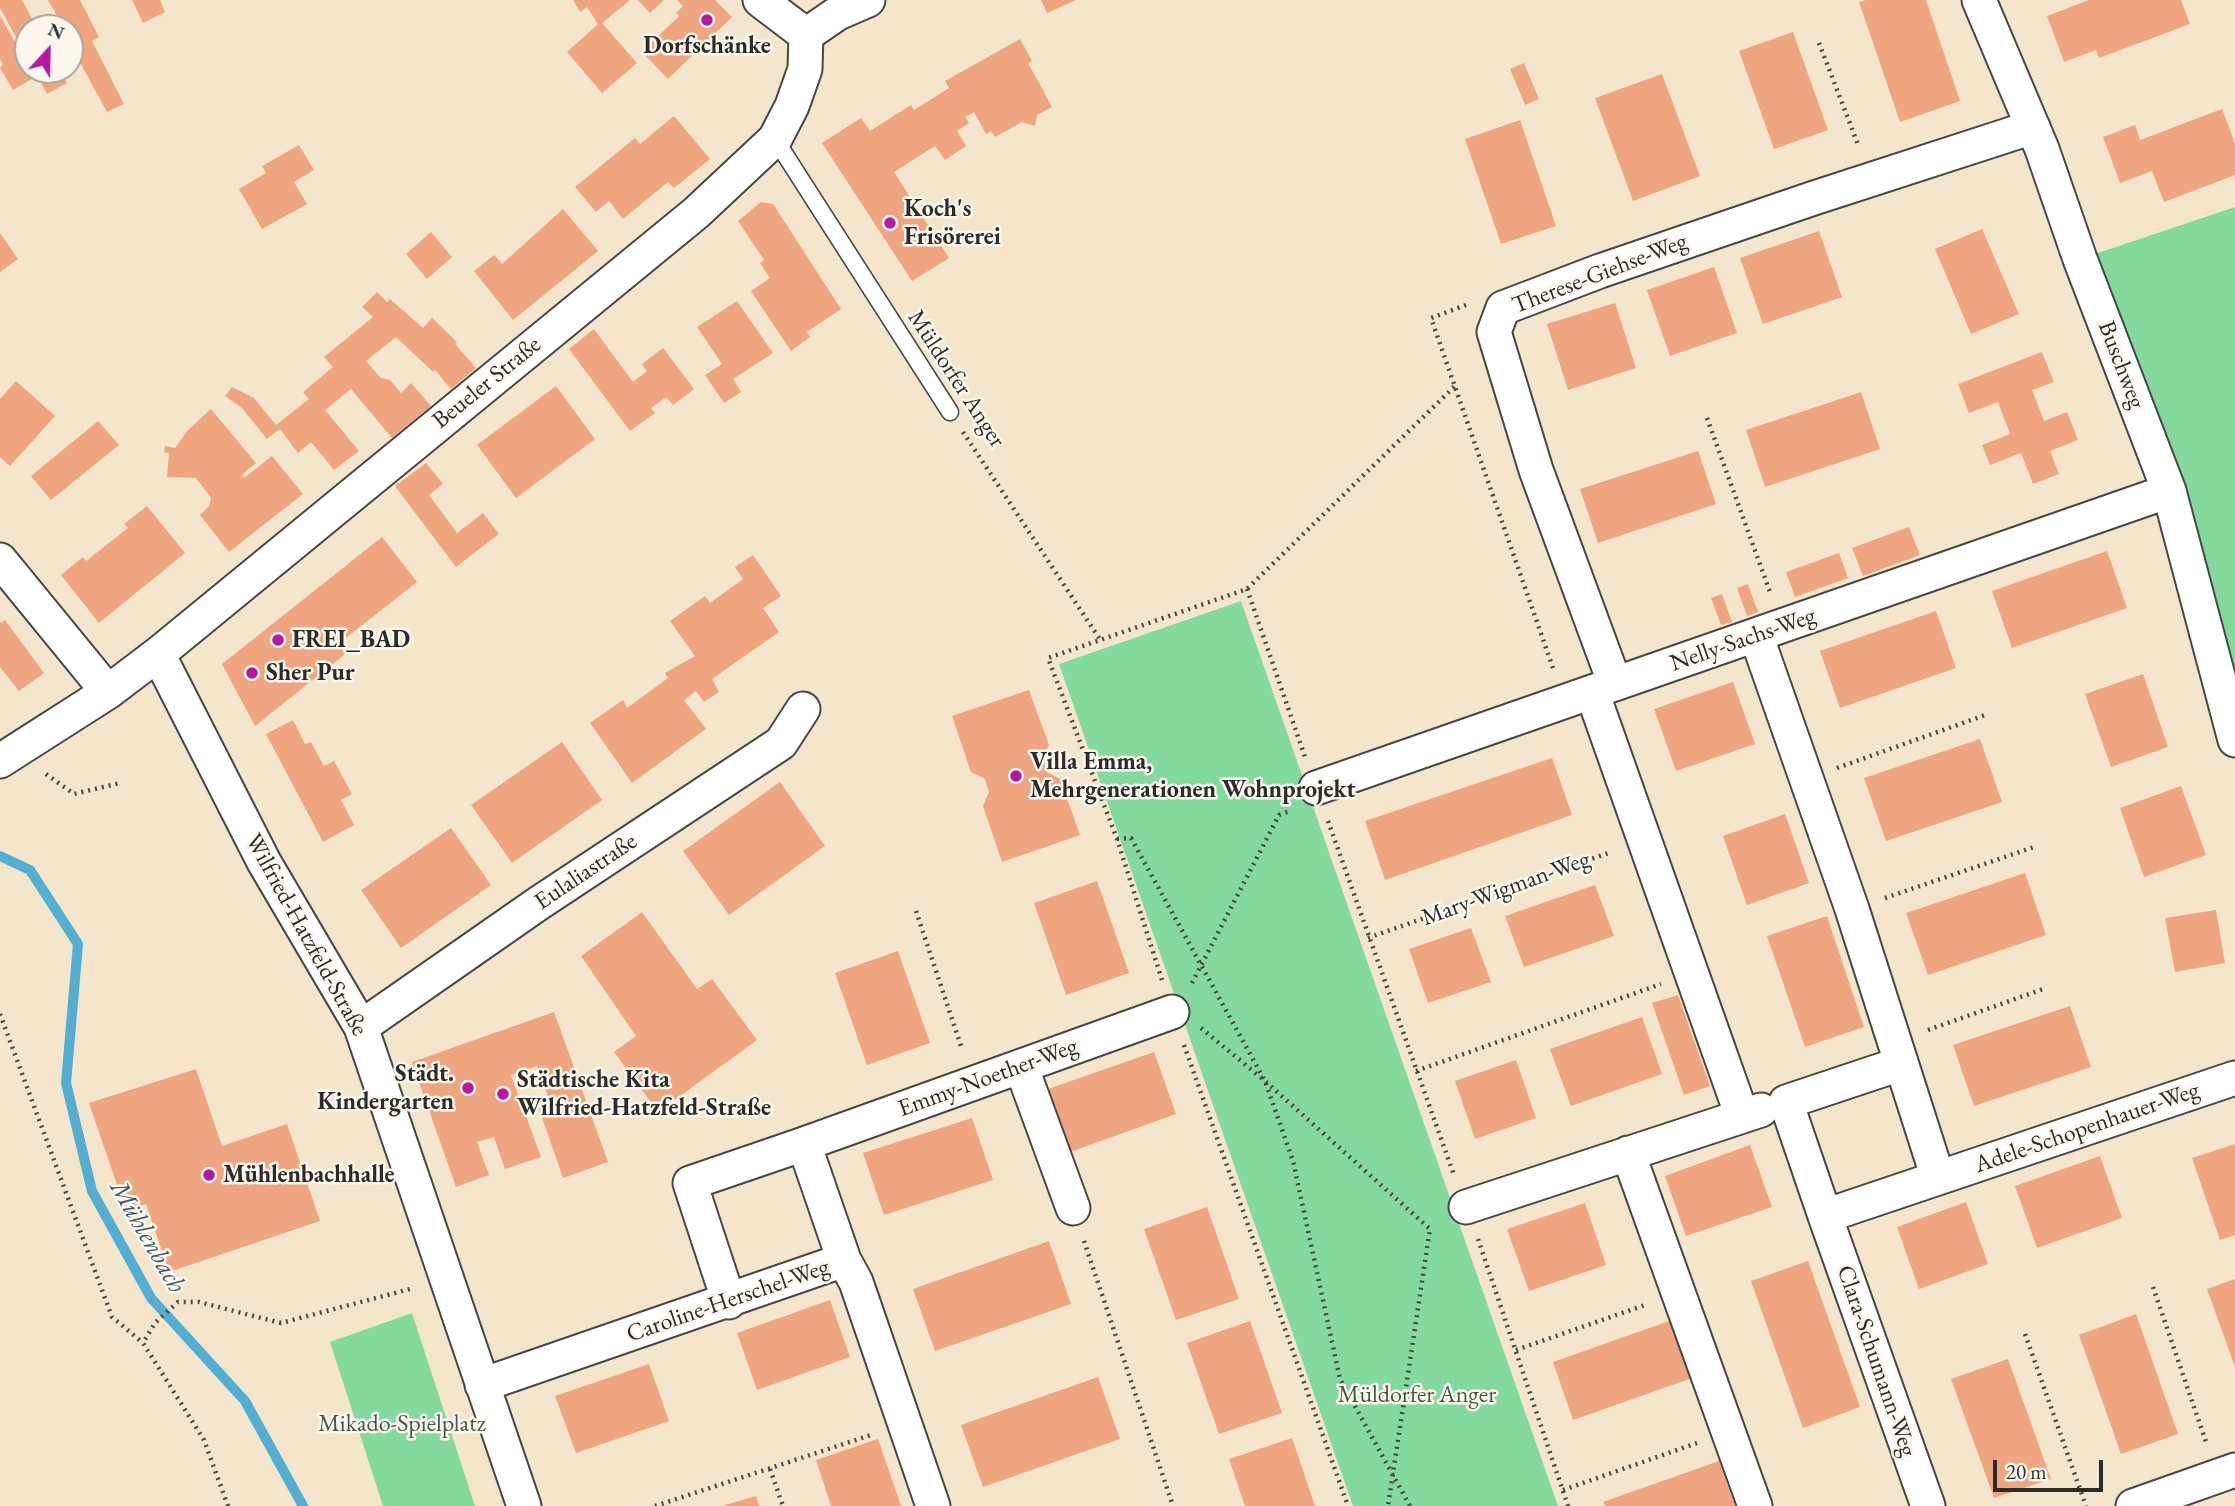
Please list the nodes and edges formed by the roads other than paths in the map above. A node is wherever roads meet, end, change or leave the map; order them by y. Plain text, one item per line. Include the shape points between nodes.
1 (760, 0) edge
2 (868, 0) edge
3 (1979, 0) edge
4 (806, 35) junction
5 (2033, 127) junction
6 (775, 139) junction
7 (950, 412) road end
8 (2169, 491) junction
9 (0, 560) edge
10 (1769, 630) junction
11 (158, 654) junction
12 (1604, 688) junction
13 (108, 692) junction
14 (803, 709) dead end
15 (2235, 740) edge
16 (11, 754) edge
17 (1318, 794) road end
18 (1184, 1006) road end
19 (361, 1027) junction
20 (1897, 1053) junction
21 (1021, 1066) junction
22 (2235, 1078) edge
23 (1786, 1102) junction
24 (1742, 1116) junction
25 (804, 1144) junction
26 (1628, 1153) junction
27 (1938, 1178) junction
28 (1466, 1207) road end
29 (1073, 1209) road end
30 (1825, 1216) junction
31 (844, 1260) junction
32 (729, 1302) junction
33 (482, 1385) junction
34 (2226, 1473) edge
35 (524, 1506) edge
36 (933, 1506) edge
37 (1755, 1506) edge
38 (1928, 1506) edge
39 (2133, 1506) edge

1 - 4 street
2 - 4 street
3 - 5 street, Buschweg
4 - 6 street, Beueler Straße via 805,69
5 - 8 street, Buschweg
5 - 12 street, Therese-Giehse-Weg via 1625,262 1503,308 1494,332
6 - 7 lane, Müldorfer Anger
6 - 11 street, Beueler Straße via 696,213
8 - 10 street, Nelly-Sachs-Weg
8 - 15 street, Buschweg
9 - 13 street
10 - 12 street, Nelly-Sachs-Weg
10 - 20 street via 1804,780 1852,909
11 - 13 street, Beueler Straße
11 - 19 street, Wilfried-Hatzfeld-Straße via 264,862
12 - 17 street, Nelly-Sachs-Weg
12 - 24 street via 1643,840
13 - 16 street, Beueler Straße
14 - 19 street, Eulaliastraße via 780,743
18 - 21 street, Emmy-Noether-Weg
19 - 33 street, Wilfried-Hatzfeld-Straße
20 - 23 street
20 - 27 street
21 - 25 street, Emmy-Noether-Weg
21 - 29 street
22 - 27 street, Adele-Schopenhauer-Weg
23 - 24 street
23 - 30 street
24 - 26 street
25 - 31 street
25 - 32 street, Emmy-Noether-Weg via 690,1183
26 - 28 street
26 - 37 street
27 - 30 street, Adele-Schopenhauer-Weg
30 - 38 street, Clara-Schumann-Weg
31 - 32 street, Caroline-Herschel-Weg
31 - 36 street, Caroline-Herschel-Weg via 856,1282
32 - 33 street, Caroline-Herschel-Weg
33 - 35 street, Wilfried-Hatzfeld-Straße
34 - 39 street

